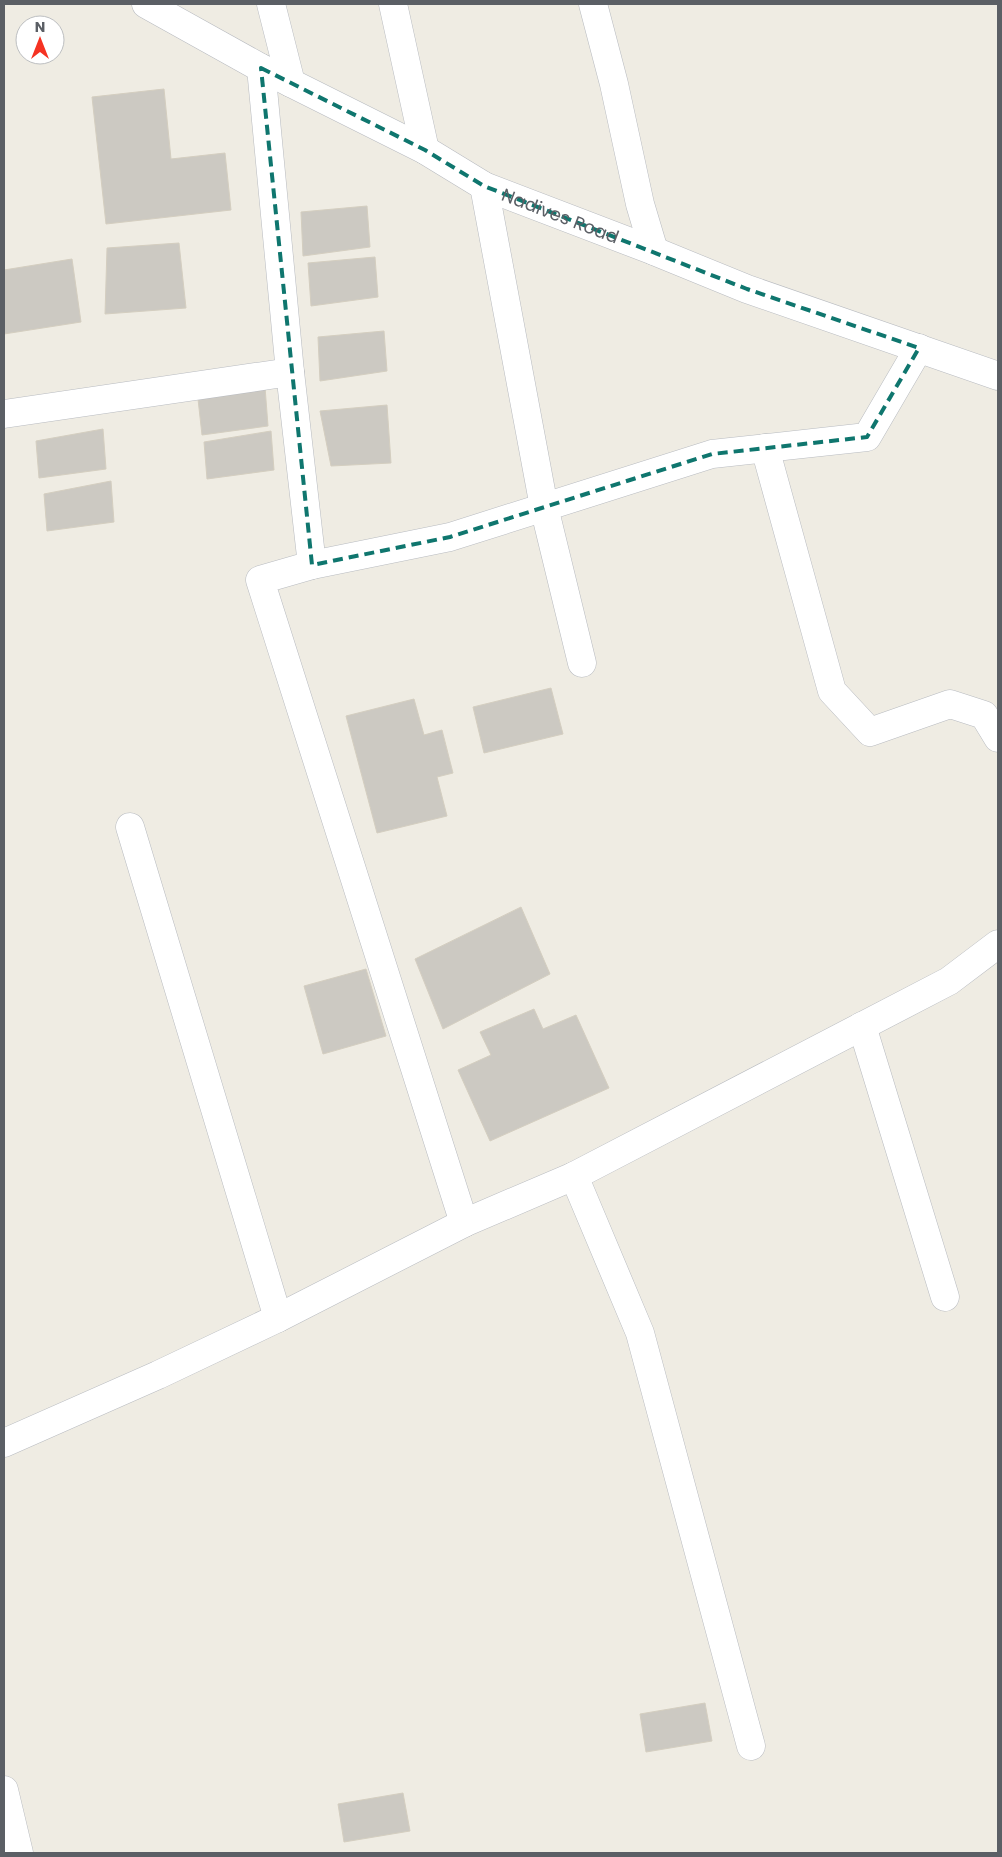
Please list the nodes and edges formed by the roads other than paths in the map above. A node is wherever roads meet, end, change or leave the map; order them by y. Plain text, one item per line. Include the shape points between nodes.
1 (146, 4) edge
2 (271, 4) edge
3 (394, 4) edge
4 (593, 4) edge
5 (261, 68) junction
6 (291, 83) junction
7 (425, 150) junction
8 (484, 186) junction
9 (654, 251) junction
10 (919, 348) junction
11 (290, 372) junction
12 (998, 376) edge
13 (4, 414) edge
14 (765, 448) junction
15 (544, 507) junction
16 (312, 565) junction
17 (582, 663) dead end
18 (998, 738) edge
19 (130, 827) dead end
20 (998, 944) edge
21 (862, 1026) junction
22 (574, 1176) junction
23 (464, 1223) junction
24 (945, 1297) dead end
25 (278, 1318) junction
26 (4, 1443) edge
27 (751, 1746) dead end
28 (4, 1790) edge
29 (18, 1853) edge

1 - 5 street, Nadives Road
2 - 6 street
3 - 7 street
4 - 9 street
5 - 6 street, Nadives Road
5 - 11 street
6 - 7 street, Nadives Road
7 - 8 street, Nadives Road
8 - 9 street, Nadives Road
8 - 15 street
9 - 10 street, Nadives Road via 747,289
10 - 12 street, Nadives Road
10 - 14 street via 867,438
11 - 13 street
11 - 16 street
14 - 15 street via 712,454
14 - 18 street via 832,691 870,732 950,704 984,715
15 - 16 street via 450,537
15 - 17 street
16 - 23 street via 260,580
19 - 25 street
20 - 21 street via 949,981
21 - 22 street
21 - 24 street
22 - 23 street
22 - 27 street via 640,1333
23 - 25 street
25 - 26 street
28 - 29 street

